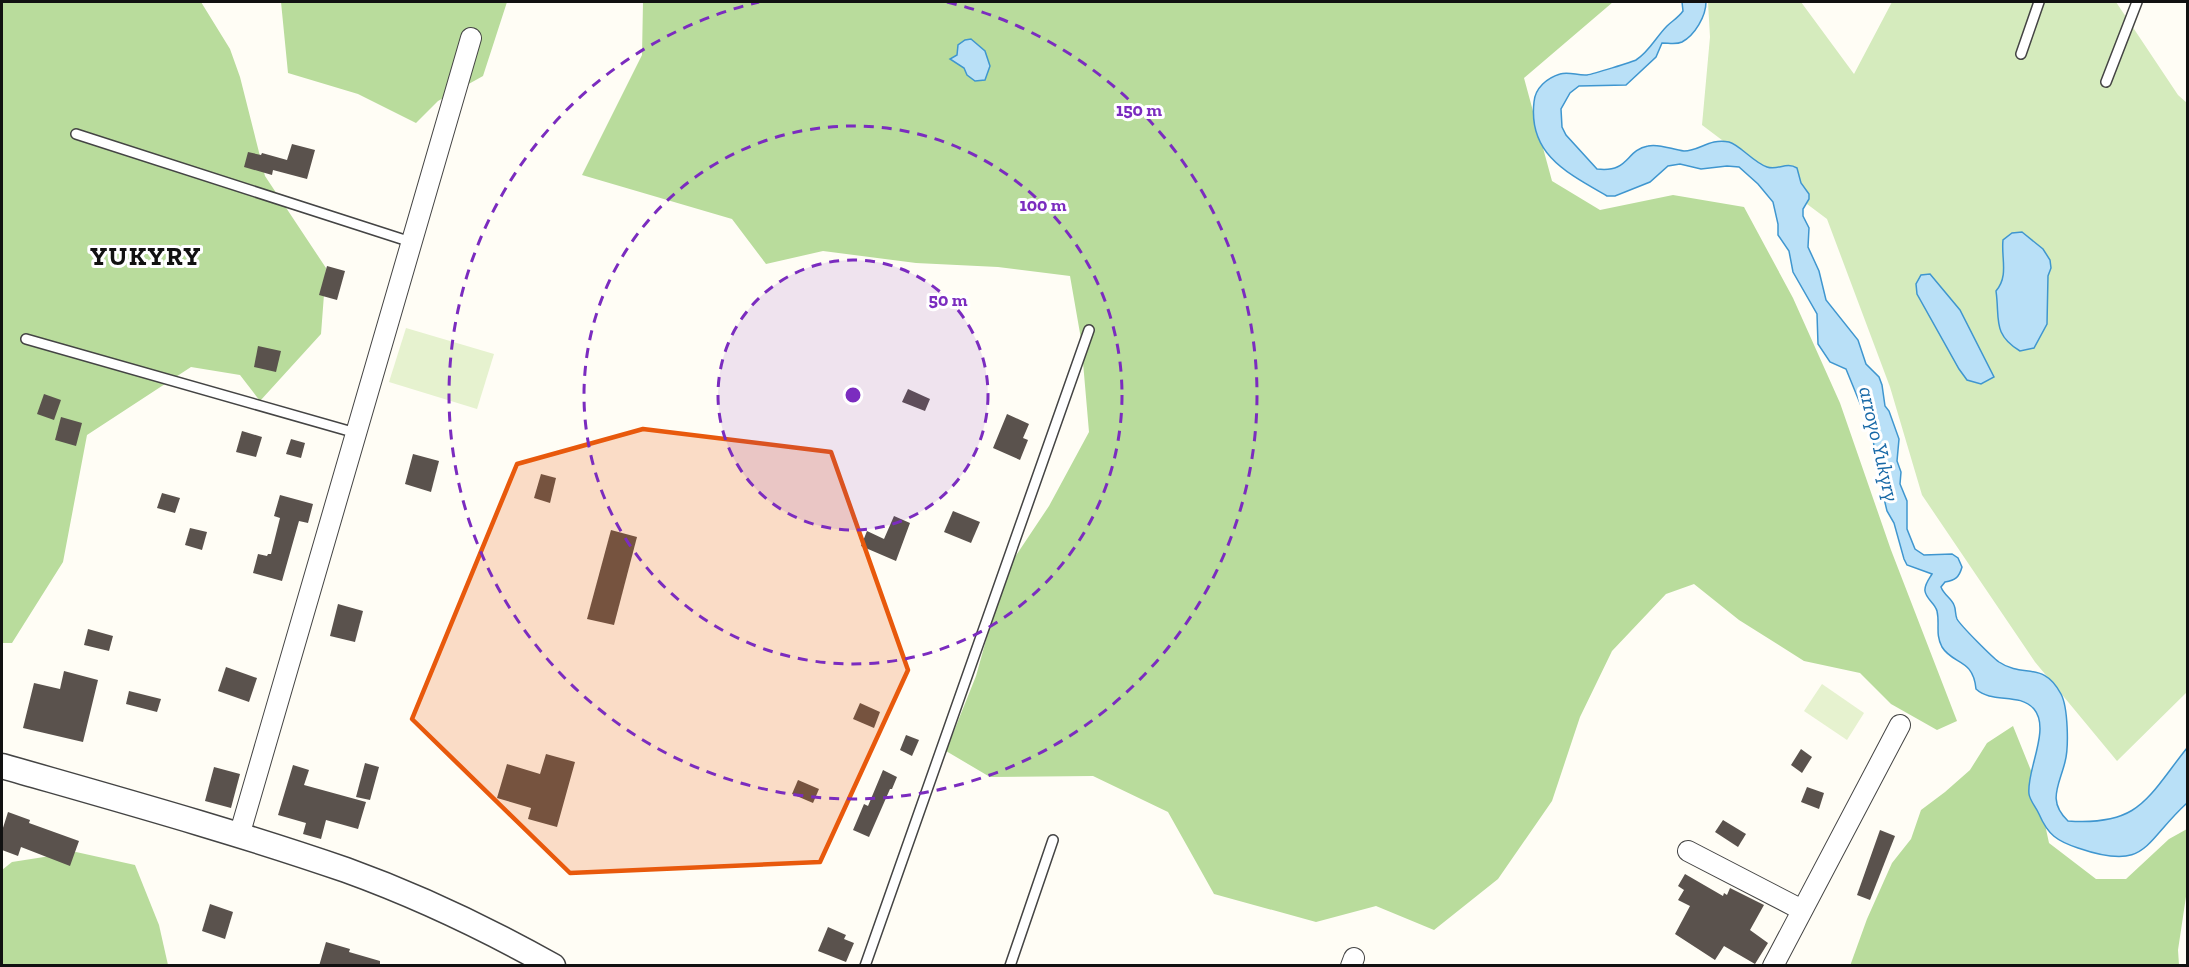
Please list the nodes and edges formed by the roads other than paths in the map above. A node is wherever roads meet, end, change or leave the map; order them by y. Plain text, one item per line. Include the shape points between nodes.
1 (2039, 2) edge
2 (2137, 2) edge
3 (471, 38) dead end
4 (2021, 54) dead end
5 (2106, 82) dead end
6 (76, 134) dead end
7 (411, 242) junction
8 (1089, 330) dead end
9 (26, 339) dead end
10 (356, 433) junction
11 (1900, 725) dead end
12 (2, 766) edge
13 (239, 836) junction
14 (1053, 840) dead end
15 (1688, 851) dead end
16 (1802, 910) junction
17 (553, 966) edge
18 (865, 966) edge
19 (1010, 966) edge
20 (1773, 966) edge

1 - 4 lane
2 - 5 lane
3 - 7 street
6 - 7 lane
7 - 10 street
8 - 18 lane
9 - 10 lane
10 - 13 street
11 - 16 street
12 - 13 street
13 - 17 street via 348,871 438,908
14 - 19 lane
15 - 16 street
16 - 20 street

